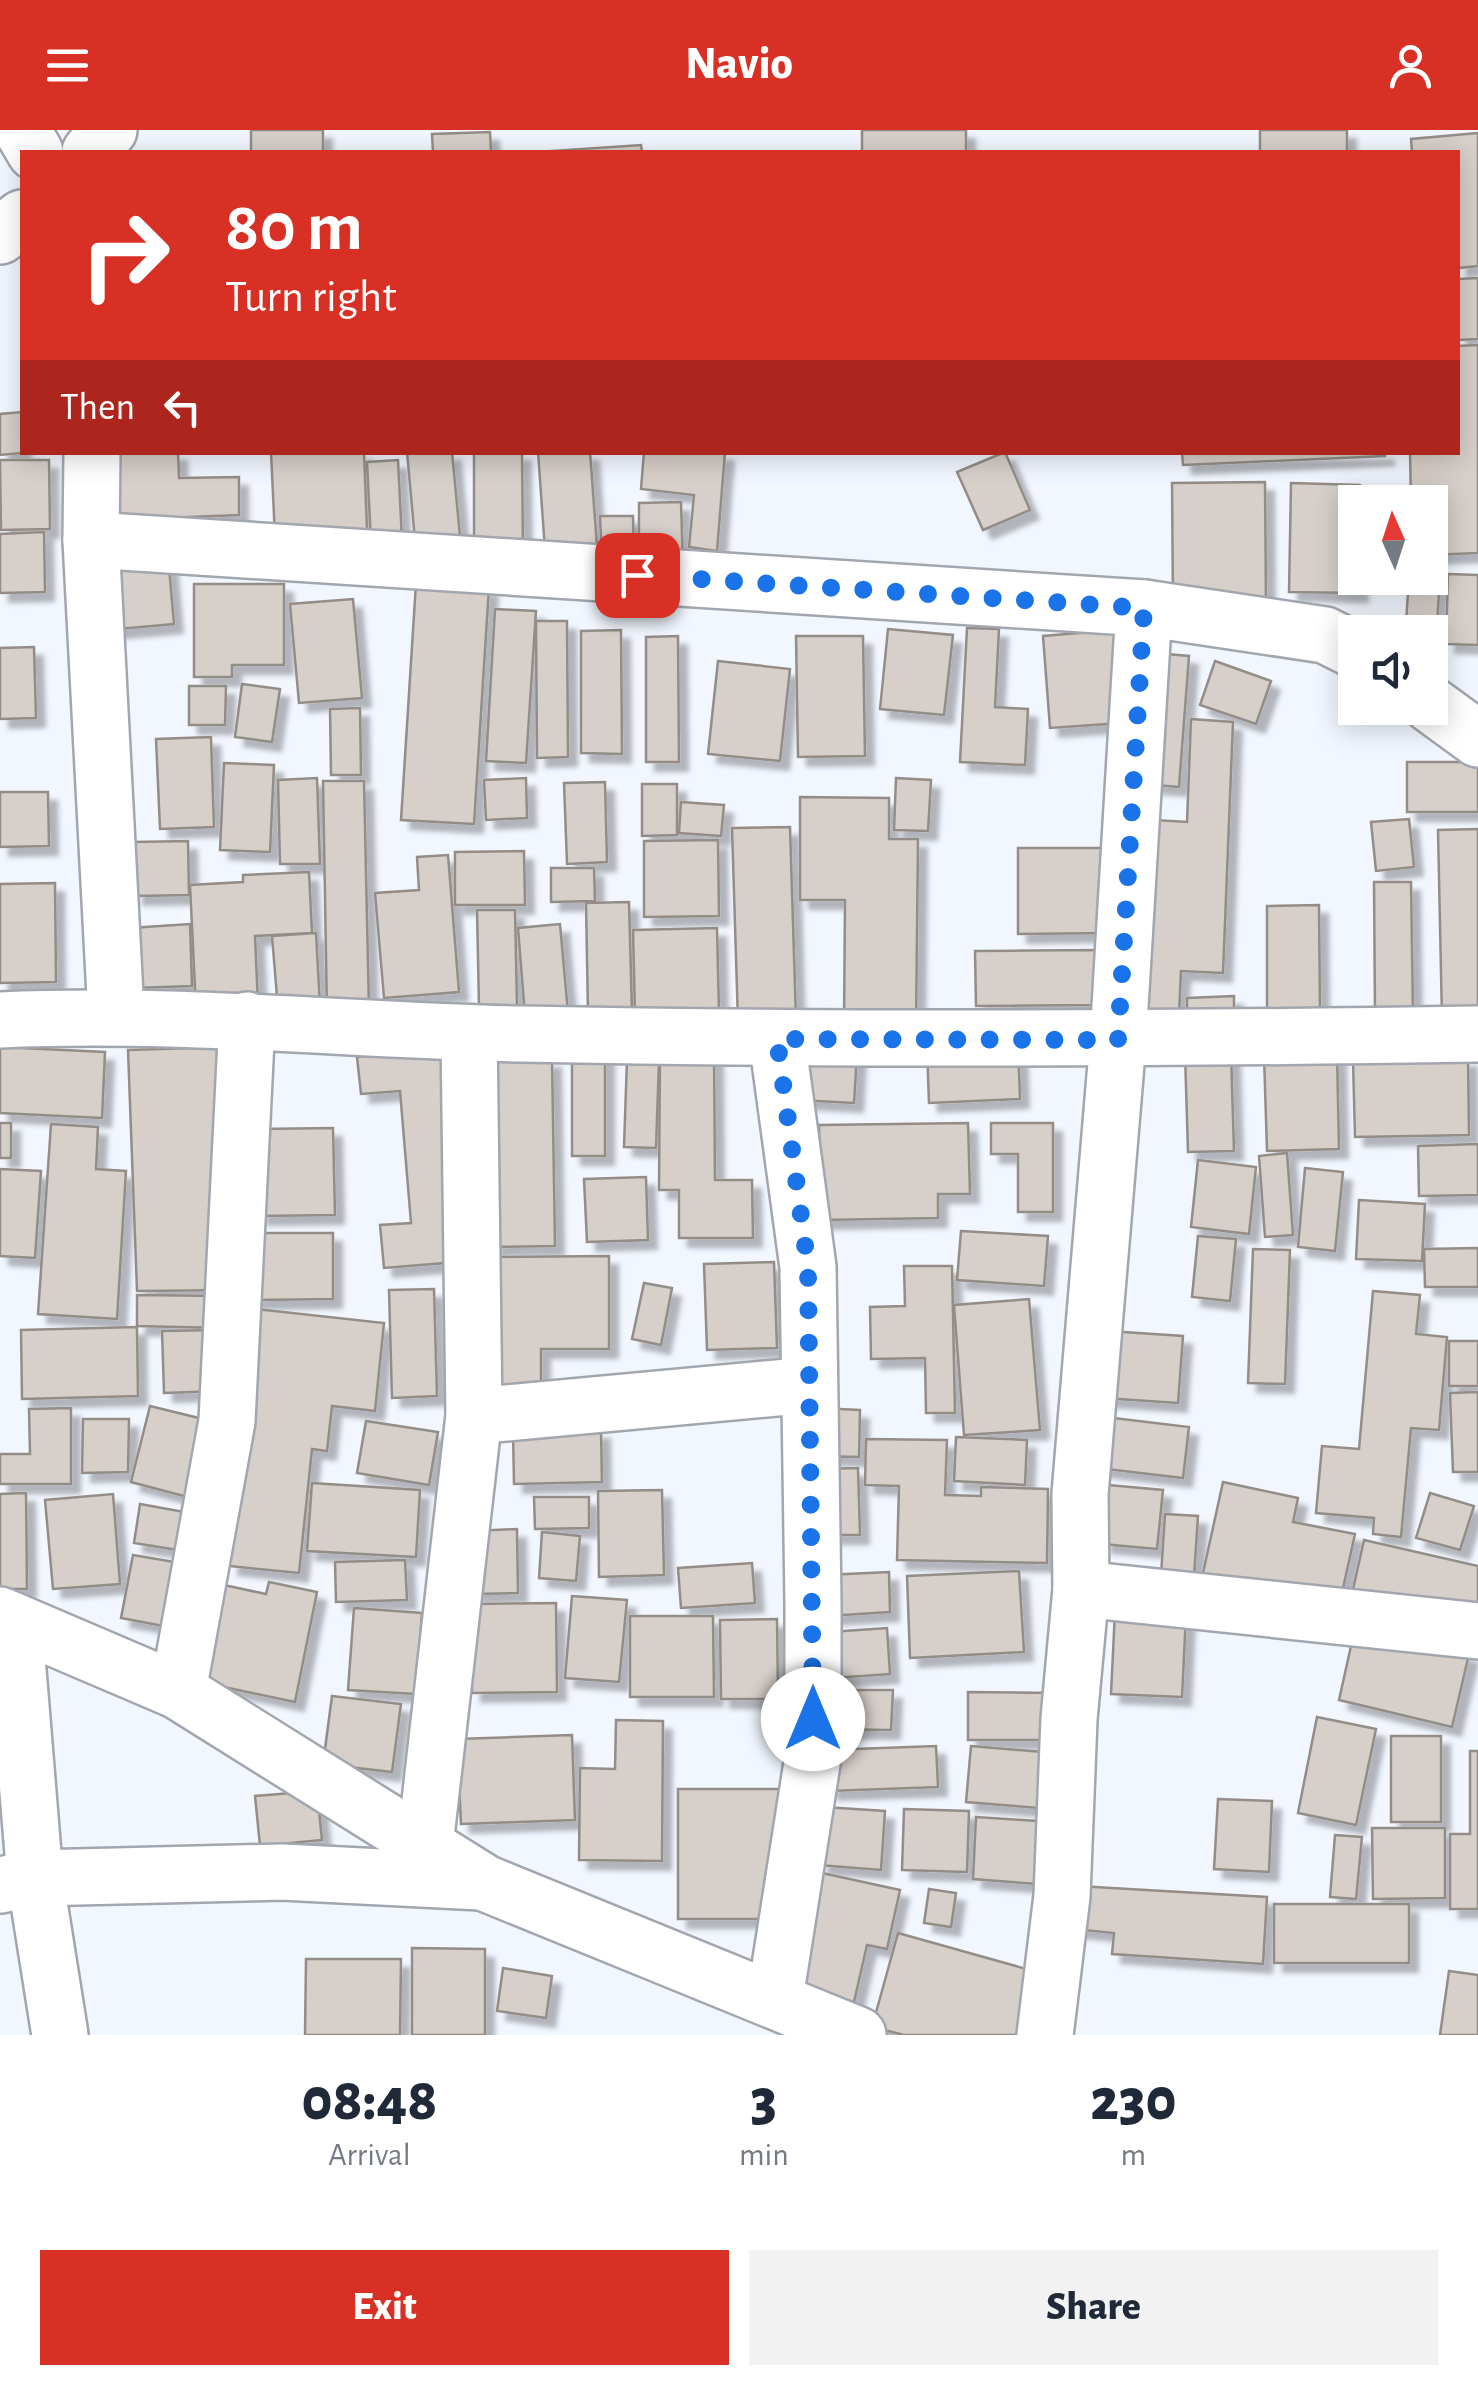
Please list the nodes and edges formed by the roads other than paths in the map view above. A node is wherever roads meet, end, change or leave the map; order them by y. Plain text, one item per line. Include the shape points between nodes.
1 (109, 130) edge
2 (92, 150) edge
3 (20, 220) edge
4 (0, 236) edge
5 (92, 455) edge
6 (91, 540) junction
7 (1144, 608) junction
8 (1338, 642) edge
9 (1448, 717) edge
10 (1478, 739) edge
11 (116, 1015) junction
12 (0, 1020) edge
13 (246, 1020) junction
14 (469, 1033) junction
15 (1478, 1034) edge
16 (777, 1039) junction
17 (1118, 1040) junction
18 (809, 1386) junction
19 (474, 1416) junction
20 (1081, 1589) junction
21 (7, 1618) edge
22 (1478, 1631) edge
23 (178, 1691) junction
24 (425, 1845) junction
25 (18, 1881) edge
26 (486, 1882) junction
27 (774, 1998) junction
28 (60, 2035) edge
29 (858, 2035) edge
30 (1045, 2035) edge

1 - 2 street
3 - 4 street
5 - 6 street
6 - 7 street
6 - 11 street
7 - 8 street
7 - 17 street
9 - 10 street
11 - 12 street
11 - 13 street
13 - 14 street
13 - 23 street via 227,1421
14 - 16 street
14 - 19 street
15 - 17 street
16 - 17 street
16 - 18 street via 808,1267
17 - 20 street via 1080,1494
18 - 19 street
18 - 27 street via 812,1758
19 - 24 street
20 - 22 street
20 - 30 street via 1062,1896
21 - 23 street
21 - 25 street
23 - 24 street
24 - 26 street
25 - 26 street via 282,1872
25 - 28 street
26 - 27 street
27 - 29 street

